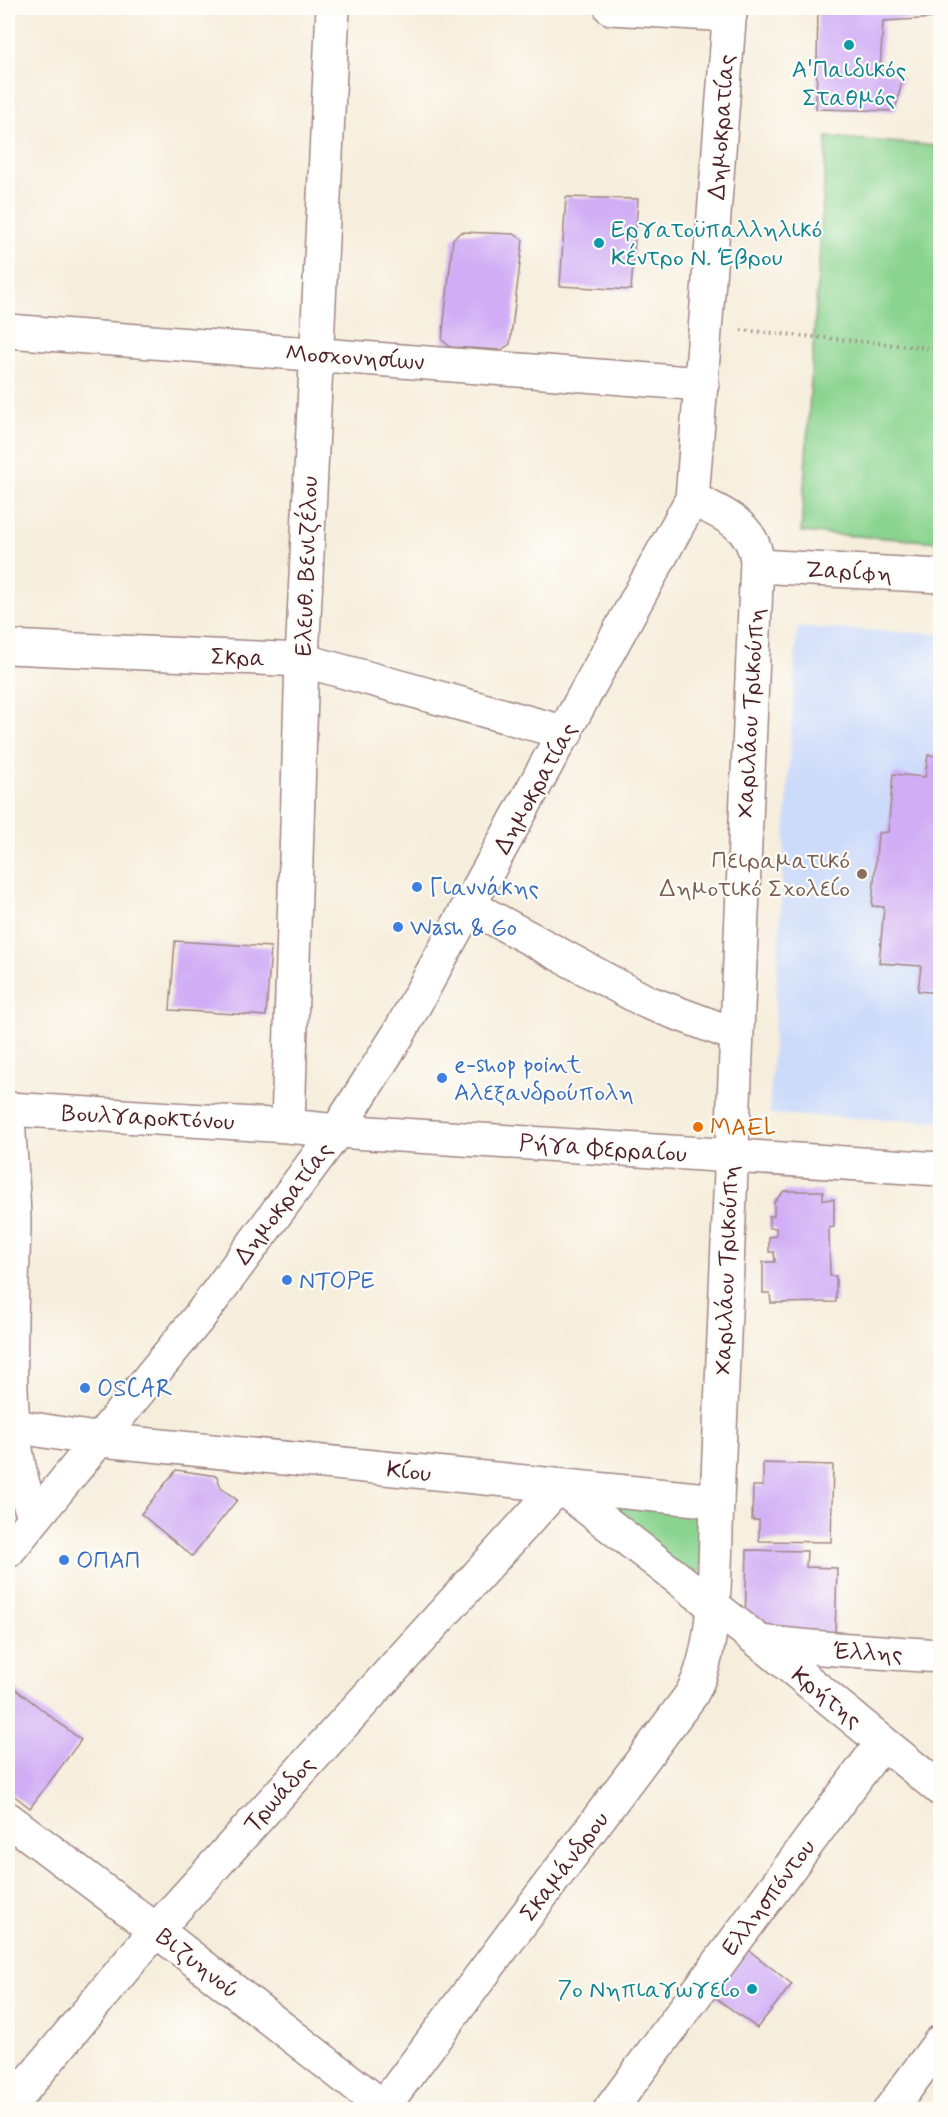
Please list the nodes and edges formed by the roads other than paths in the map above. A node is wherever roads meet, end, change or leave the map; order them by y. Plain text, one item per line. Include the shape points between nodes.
1 (333, 8) edge
2 (611, 8) edge
3 (730, 11) edge
4 (8, 332) edge
5 (315, 353) junction
6 (702, 384) junction
7 (692, 499) junction
8 (757, 566) junction
9 (940, 576) edge
10 (8, 647) edge
11 (302, 660) junction
12 (566, 733) junction
13 (470, 906) junction
14 (736, 1035) junction
15 (8, 1109) edge
16 (8, 1118) edge
17 (288, 1126) junction
18 (337, 1131) junction
19 (731, 1156) junction
20 (940, 1169) edge
21 (10, 1426) edge
22 (101, 1440) junction
23 (558, 1486) junction
24 (717, 1501) junction
25 (36, 1517) junction
26 (8, 1551) edge
27 (711, 1607) junction
28 (760, 1642) junction
29 (940, 1656) edge
30 (882, 1743) junction
31 (940, 1789) edge
32 (8, 1819) edge
33 (156, 1930) junction
34 (940, 2042) edge
35 (8, 2108) edge
36 (384, 2109) edge
37 (610, 2109) edge
38 (890, 2109) edge

1 - 5 street, Ελευθ. Βενιζέλου
2 - 3 street
3 - 6 street, Δημοκρατίας
4 - 5 street, Μοσχονησίων
5 - 6 street, Μοσχονησίων
5 - 11 street, Ελευθ. Βενιζέλου
6 - 7 street, Δημοκρατίας
7 - 8 street, Χαριλάου Τρικούπη via 742,528 752,543
7 - 12 street, Δημοκρατίας
8 - 9 street, Ζαρίφη
8 - 14 street, Χαριλάου Τρικούπη
10 - 11 street, Σκρα
11 - 12 street, Σκρα
11 - 17 street, Ελευθ. Βενιζέλου
12 - 13 street, Δημοκρατίας
13 - 14 street via 647,1002
13 - 18 street, Δημοκρατίας via 398,1035
14 - 19 street, Χαριλάου Τρικούπη
15 - 17 street, Βουλγαροκτόνου
16 - 21 street via 14,1202
17 - 18 street, Βουλγαροκτόνου
18 - 19 street, Ρήγα Φερραίου
18 - 22 street, Δημοκρατίας via 200,1316
19 - 20 street, Ρήγα Φερραίου
19 - 24 street, Χαριλάου Τρικούπη
21 - 22 street, Κίου
21 - 25 street via 21,1481
22 - 23 street, Κίου
22 - 25 street, Δημοκρατίας
23 - 24 street, Κίου
23 - 27 street, Κρήτης
23 - 33 street, Τρωάδος
24 - 27 street, Χαριλάου Τρικούπη
25 - 26 street, Δημοκρατίας
27 - 28 street, Κρήτης
27 - 36 street, Σκαμάνδρου via 704,1667 691,1695
28 - 29 street, Έλλης
28 - 30 street, Κρήτης
30 - 31 street, Κρήτης
30 - 37 street, Ελλησπόντου
32 - 33 street, Βιζυηνού
33 - 35 street, Τρωάδος
33 - 36 street, Βιζυηνού
34 - 38 street

